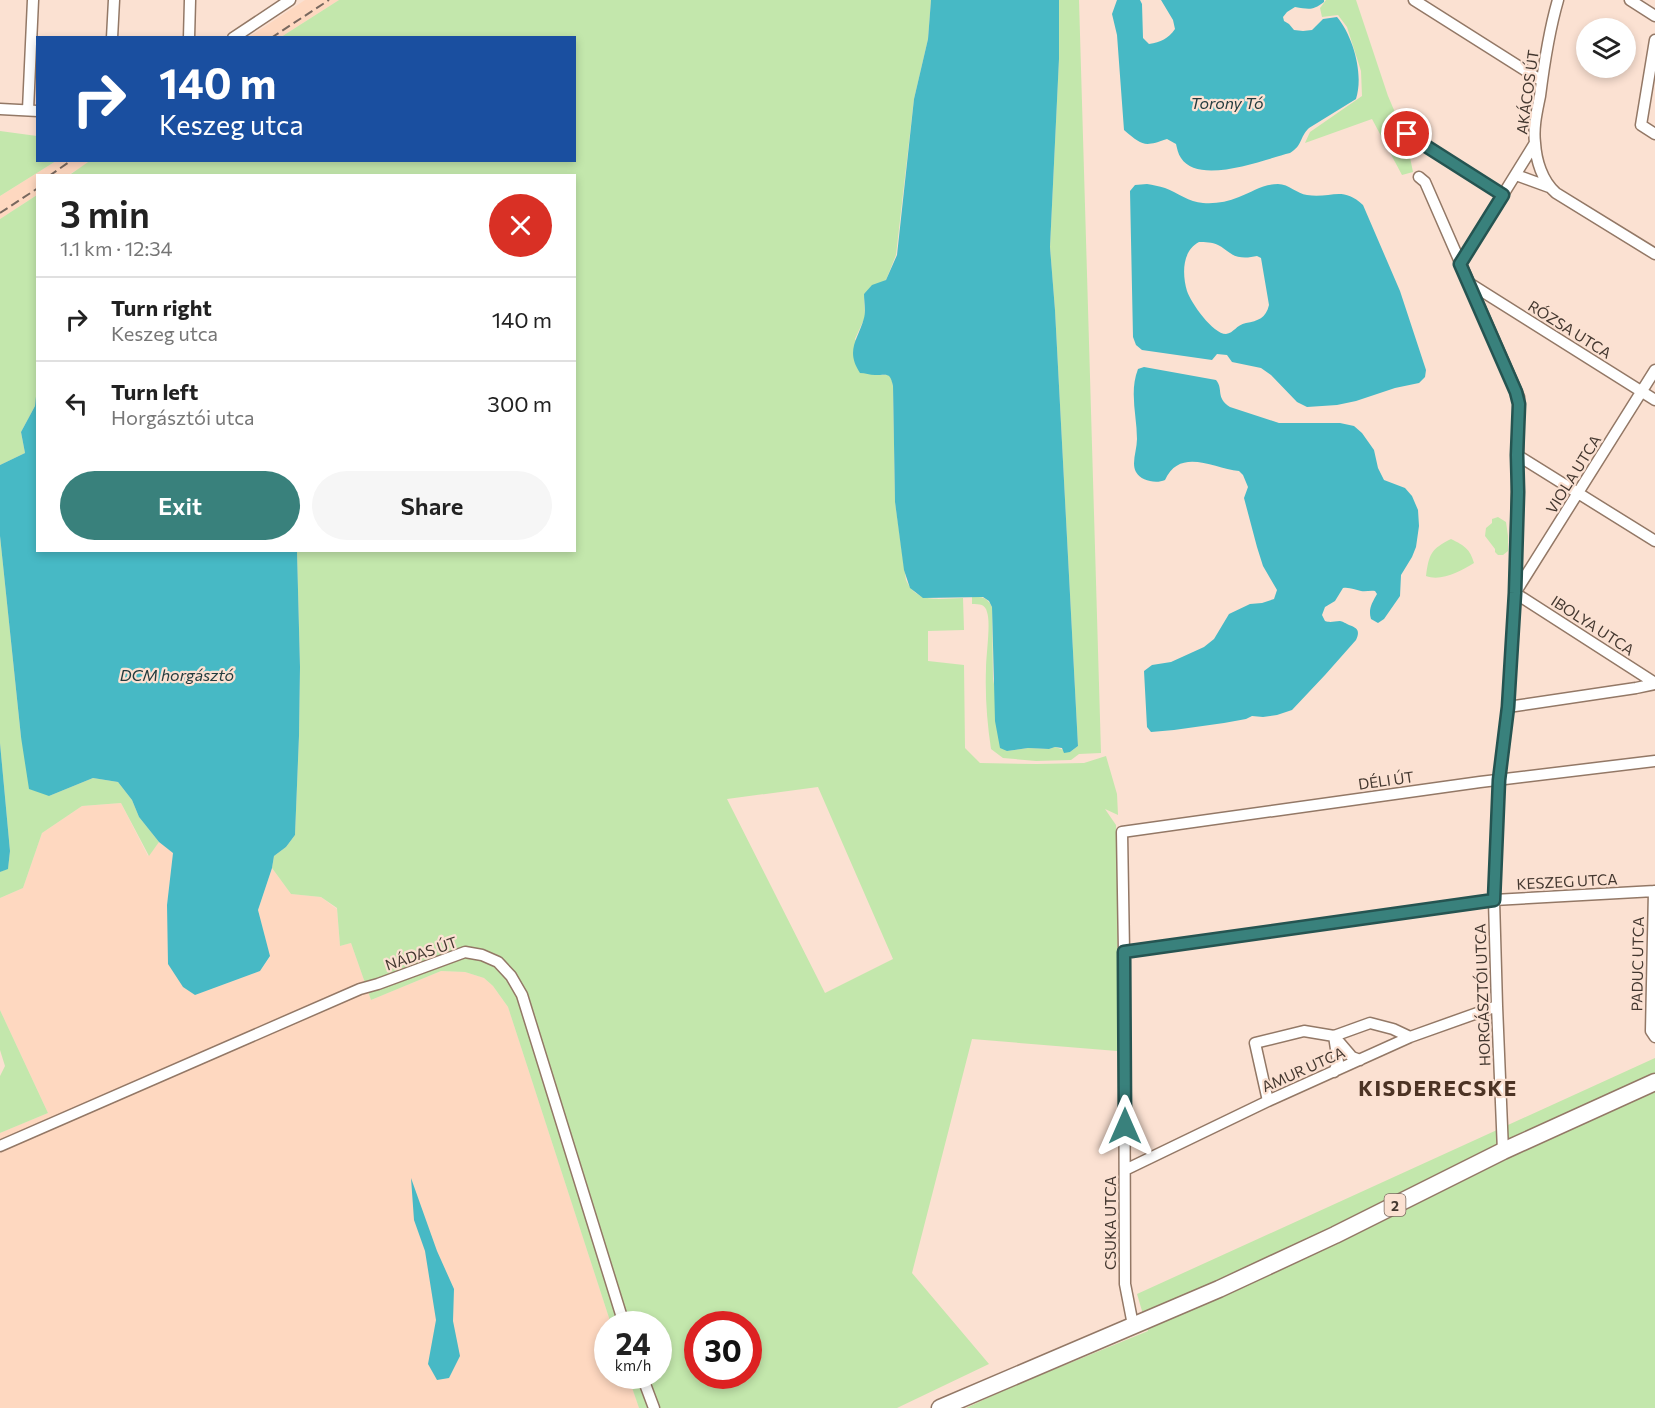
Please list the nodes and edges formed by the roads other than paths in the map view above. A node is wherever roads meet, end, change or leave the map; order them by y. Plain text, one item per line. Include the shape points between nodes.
1 (33, 0) edge
2 (114, 0) edge
3 (190, 0) edge
4 (290, 0) edge
5 (1414, 0) edge
6 (1558, 0) edge
7 (1630, 0) edge
8 (1655, 16) edge
9 (112, 36) edge
10 (189, 36) edge
11 (236, 36) edge
12 (1655, 40) edge
13 (1542, 81) junction
14 (0, 109) edge
15 (33, 110) edge
16 (1407, 134) dead end
17 (1655, 134) edge
18 (1535, 144) junction
19 (1516, 175) junction
20 (1419, 177) dead end
21 (1549, 187) junction
22 (1503, 195) junction
23 (1655, 254) edge
24 (1460, 264) junction
25 (1468, 283) junction
26 (1655, 370) edge
27 (1641, 392) junction
28 (1655, 400) edge
29 (1517, 455) junction
30 (1578, 494) junction
31 (1655, 541) edge
32 (1515, 593) junction
33 (1655, 684) edge
34 (1508, 707) junction
35 (1655, 761) edge
36 (1499, 780) junction
37 (1122, 832) joint
38 (1654, 891) edge
39 (1494, 900) junction
40 (1124, 952) junction
41 (1497, 1006) junction
42 (1334, 1035) junction
43 (1410, 1037) junction
44 (1655, 1037) edge
45 (1360, 1060) junction
46 (1334, 1072) junction
47 (1655, 1082) edge
48 (1268, 1101) junction
49 (0, 1146) edge
50 (1503, 1151) junction
51 (1125, 1170) junction
52 (620, 1311) edge
53 (1133, 1325) junction
54 (647, 1389) edge
55 (654, 1408) edge
56 (940, 1408) edge

1 - 15 street
2 - 9 street
3 - 10 street
4 - 11 street
5 - 13 street
6 - 13 street, AKÁCOS ÚT
7 - 8 street
12 - 17 street via 1641,125
13 - 18 street, AKÁCOS ÚT
14 - 15 street
16 - 22 street
18 - 19 street
18 - 21 street, AKÁCOS ÚT
19 - 21 street
19 - 22 street
20 - 24 street, HORGÁSZTÓI UTCA via 1425,182
21 - 23 street
22 - 24 street
24 - 25 street, HORGÁSZTÓI UTCA
25 - 27 street, RÓZSA UTCA
25 - 29 street, HORGÁSZTÓI UTCA via 1519,397
26 - 27 street, VIOLA UTCA
27 - 28 street, RÓZSA UTCA
27 - 30 street, VIOLA UTCA
29 - 30 street
29 - 32 street, HORGÁSZTÓI UTCA
30 - 31 street
30 - 32 street, VIOLA UTCA
32 - 33 street, IBOLYA UTCA
32 - 34 street, HORGÁSZTÓI UTCA
33 - 34 street, IBOLYA UTCA
34 - 36 street, HORGÁSZTÓI UTCA
35 - 36 street, DÉLI ÚT
36 - 37 street, DÉLI ÚT
36 - 39 street, HORGÁSZTÓI UTCA
37 - 40 street, CSUKA UTCA
38 - 39 street, KESZEG UTCA
38 - 44 street, PADUC UTCA via 1651,1032
39 - 40 street, KESZEG UTCA
39 - 41 street, HORGÁSZTÓI UTCA
40 - 51 street, CSUKA UTCA
41 - 43 street, AMUR UTCA
41 - 50 street, HORGÁSZTÓI UTCA
42 - 43 street via 1370,1023
42 - 45 street via 1352,1058
42 - 46 street via 1338,1062
42 - 48 street via 1304,1031 1255,1043
43 - 45 street, AMUR UTCA
45 - 46 street, AMUR UTCA
46 - 48 street, AMUR UTCA
47 - 50 main road, 2
48 - 51 street, AMUR UTCA
49 - 52 street, NÁDAS ÚT via 360,989 465,952 483,955 498,962 522,995
50 - 53 main road, 2 via 1335,1235
51 - 53 street, CSUKA UTCA via 1125,1284
53 - 56 main road, 2
54 - 55 street

